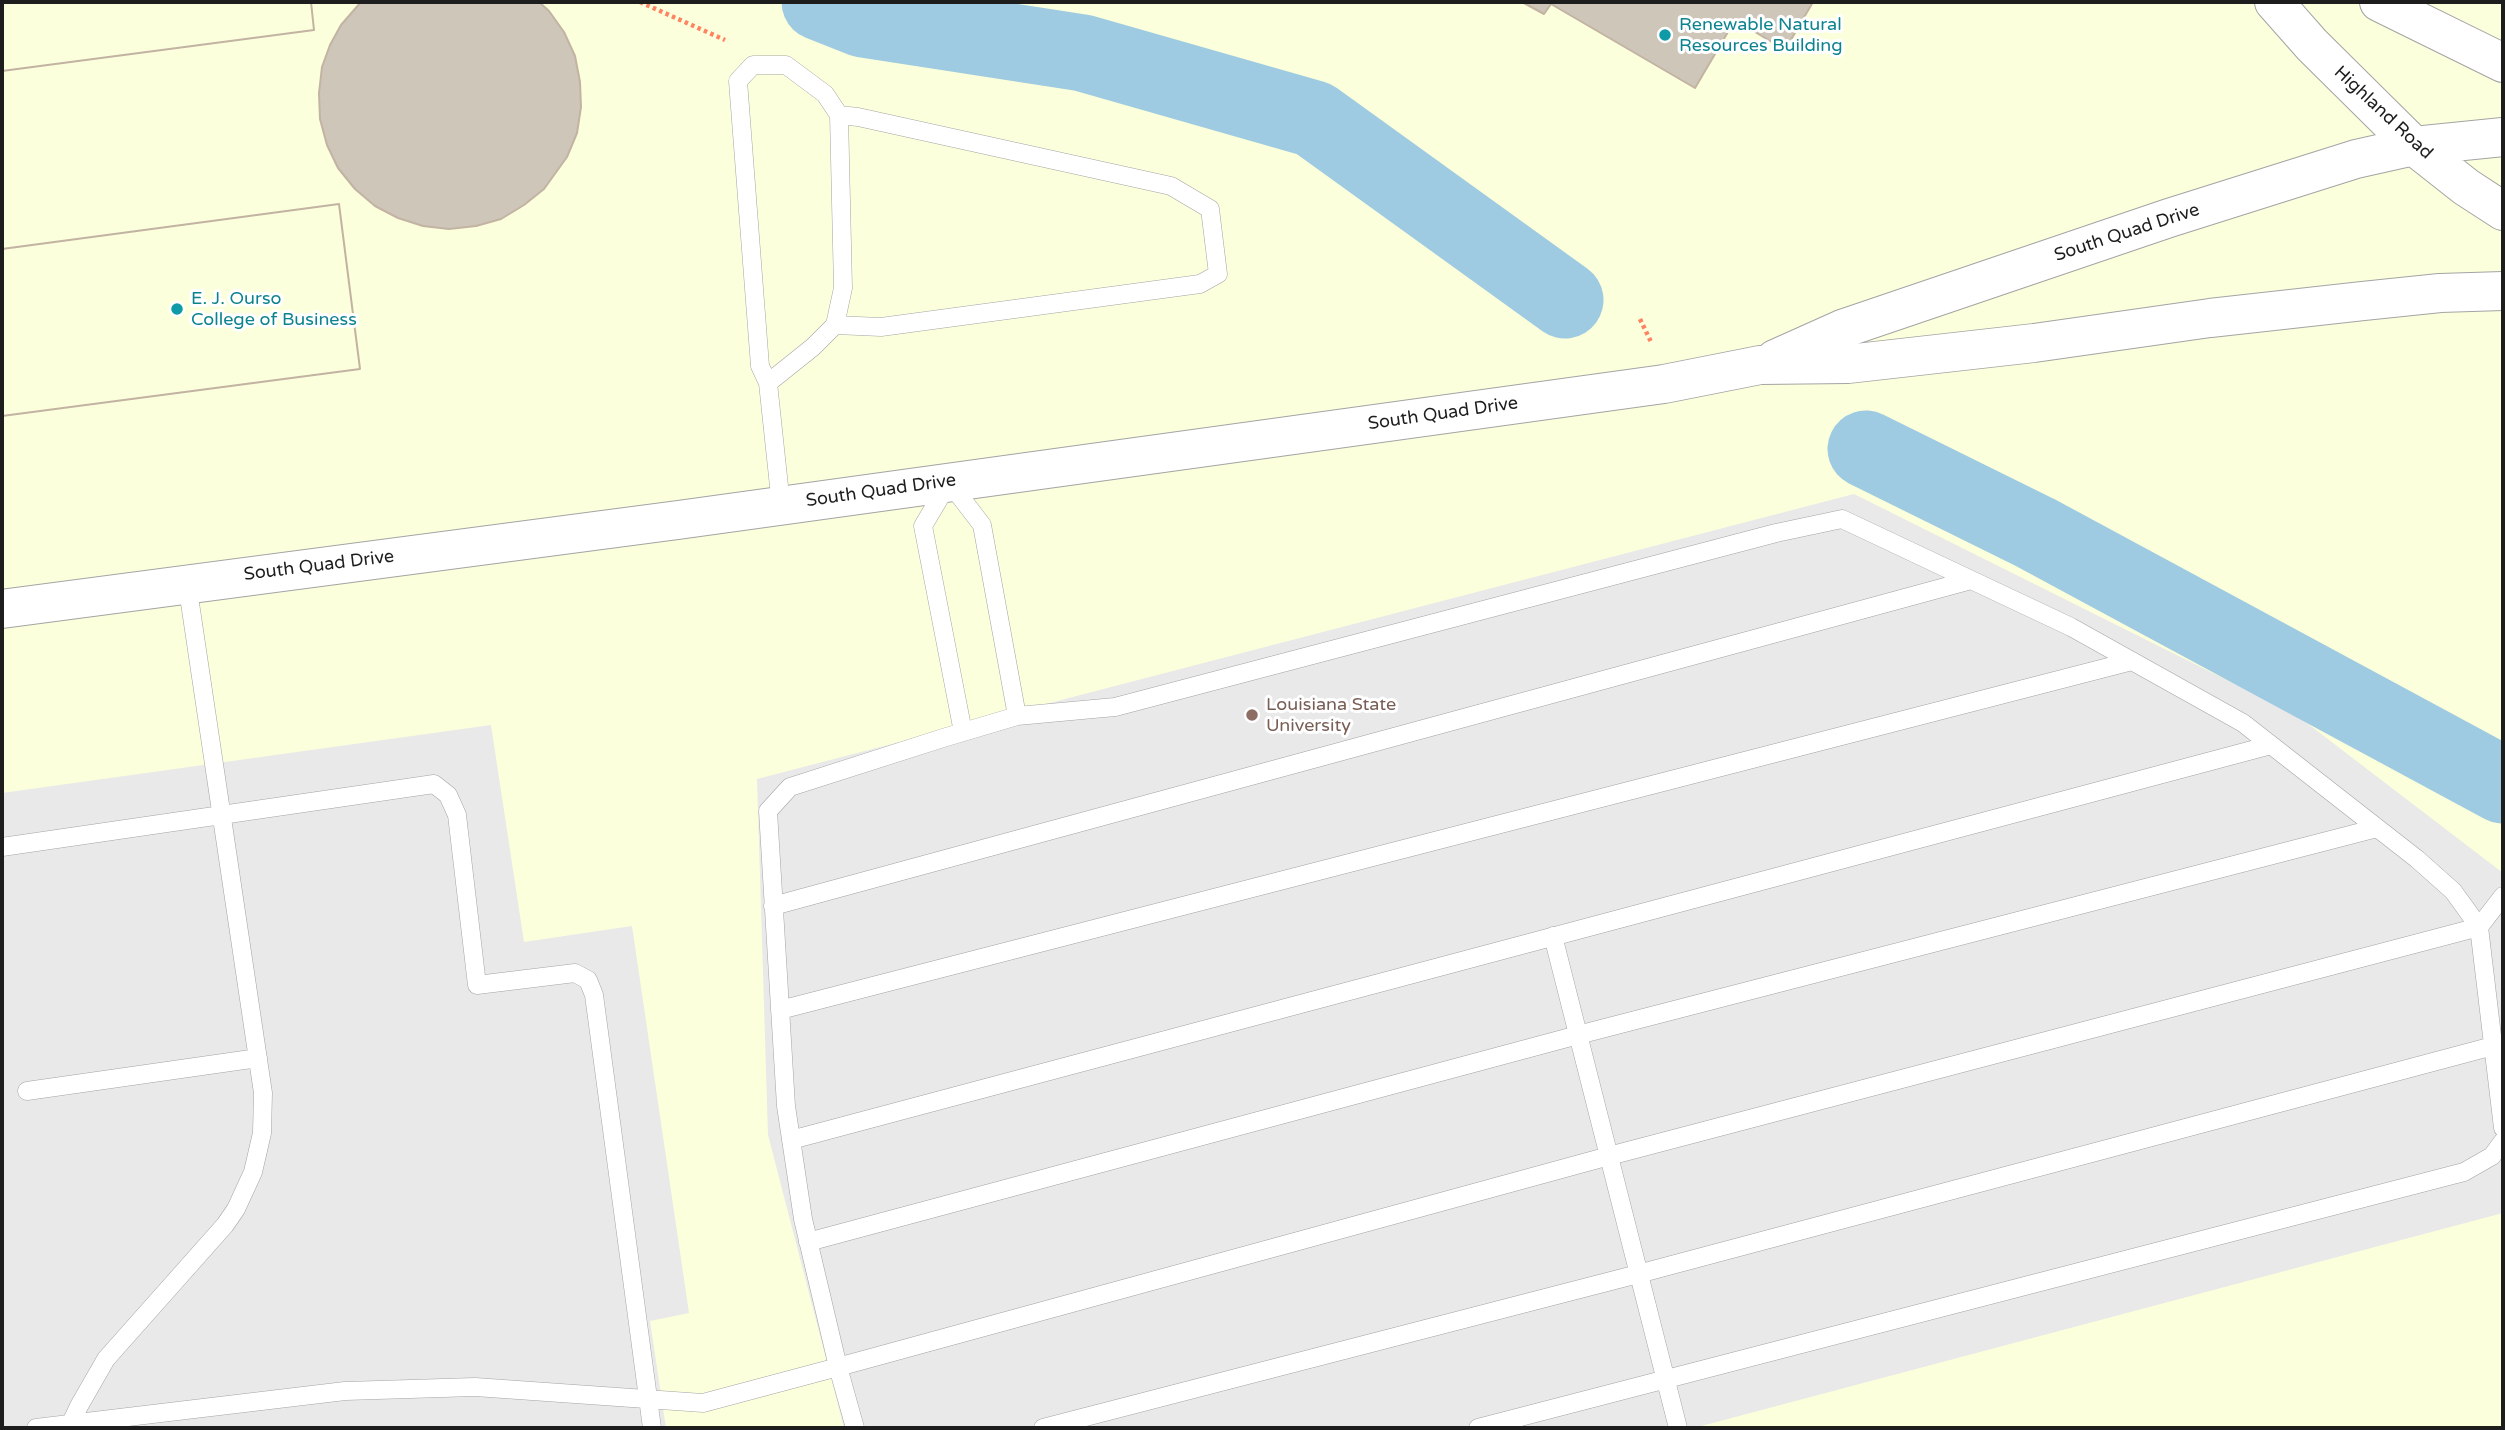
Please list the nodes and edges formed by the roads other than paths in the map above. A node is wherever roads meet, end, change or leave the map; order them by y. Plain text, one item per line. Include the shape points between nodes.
1 (2274, 2) edge
2 (2379, 2) edge
3 (2503, 63) edge
4 (839, 115) junction
5 (2503, 137) edge
6 (2414, 146) junction
7 (2503, 211) edge
8 (2503, 291) edge
9 (835, 325) junction
10 (1760, 365) junction
11 (768, 383) junction
12 (949, 482) junction
13 (781, 505) junction
14 (1971, 580) junction
15 (187, 583) junction
16 (2, 609) edge
17 (2132, 661) junction
18 (1017, 716) junction
19 (963, 732) junction
20 (2271, 744) junction
21 (222, 816) junction
22 (2377, 828) junction
23 (2, 847) edge
24 (2503, 896) edge
25 (773, 906) junction
26 (2479, 927) junction
27 (1553, 936) junction
28 (780, 1010) junction
29 (1578, 1035) junction
30 (2493, 1046) junction
31 (258, 1058) junction
32 (27, 1091) dead end
33 (2503, 1128) edge
34 (791, 1140) junction
35 (2503, 1141) edge
36 (1609, 1156) junction
37 (808, 1242) junction
38 (1639, 1273) junction
39 (838, 1367) junction
40 (1665, 1379) junction
41 (649, 1400) junction
42 (72, 1426) edge
43 (36, 1428) edge
44 (652, 1428) edge
45 (855, 1428) edge
46 (1043, 1428) edge
47 (1478, 1428) edge
48 (1678, 1428) edge

1 - 6 street, Highland Road
2 - 3 street
4 - 9 lane via 843,288
4 - 9 lane via 1171,186 1209,209 1218,274 1200,284 881,327
4 - 11 lane via 825,94 786,65 753,65 738,81 760,366
5 - 6 street, South Quad Drive
6 - 7 street, Highland Road
6 - 10 street, South Quad Drive via 2343,163 2050,258 1842,329
8 - 10 street, South Quad Drive via 2440,293 2210,318 2034,344 1848,364
9 - 11 lane
10 - 12 street, South Quad Drive via 1664,384
11 - 13 lane
12 - 13 street, South Quad Drive
12 - 18 lane via 982,525
12 - 19 lane via 923,526
13 - 15 street, South Quad Drive
14 - 17 lane
14 - 18 lane via 1842,519 1115,707
14 - 25 lane
15 - 16 street, South Quad Drive
15 - 21 lane
17 - 20 lane via 2243,723
17 - 28 lane
18 - 19 lane
19 - 25 lane via 790,787 768,811
20 - 22 lane
20 - 27 lane
21 - 23 lane
21 - 31 lane
21 - 41 lane via 433,784 448,795 457,815 477,985 575,972 588,979 594,995
22 - 26 lane via 2453,891
22 - 29 lane
24 - 26 lane
25 - 28 lane
26 - 30 lane
26 - 36 lane
27 - 29 lane
27 - 34 lane
28 - 34 lane
29 - 36 lane
29 - 37 lane
30 - 33 lane
30 - 38 lane
31 - 32 lane
31 - 42 lane via 262,1133 245,1191 225,1225 106,1359
34 - 37 lane
35 - 40 lane via 2492,1156 2464,1172
36 - 38 lane
36 - 39 lane
37 - 39 lane
38 - 40 lane
38 - 46 lane
39 - 41 lane via 703,1403
39 - 45 lane
40 - 47 lane
40 - 48 lane
41 - 42 lane via 475,1387 345,1391
41 - 44 lane
42 - 43 lane

